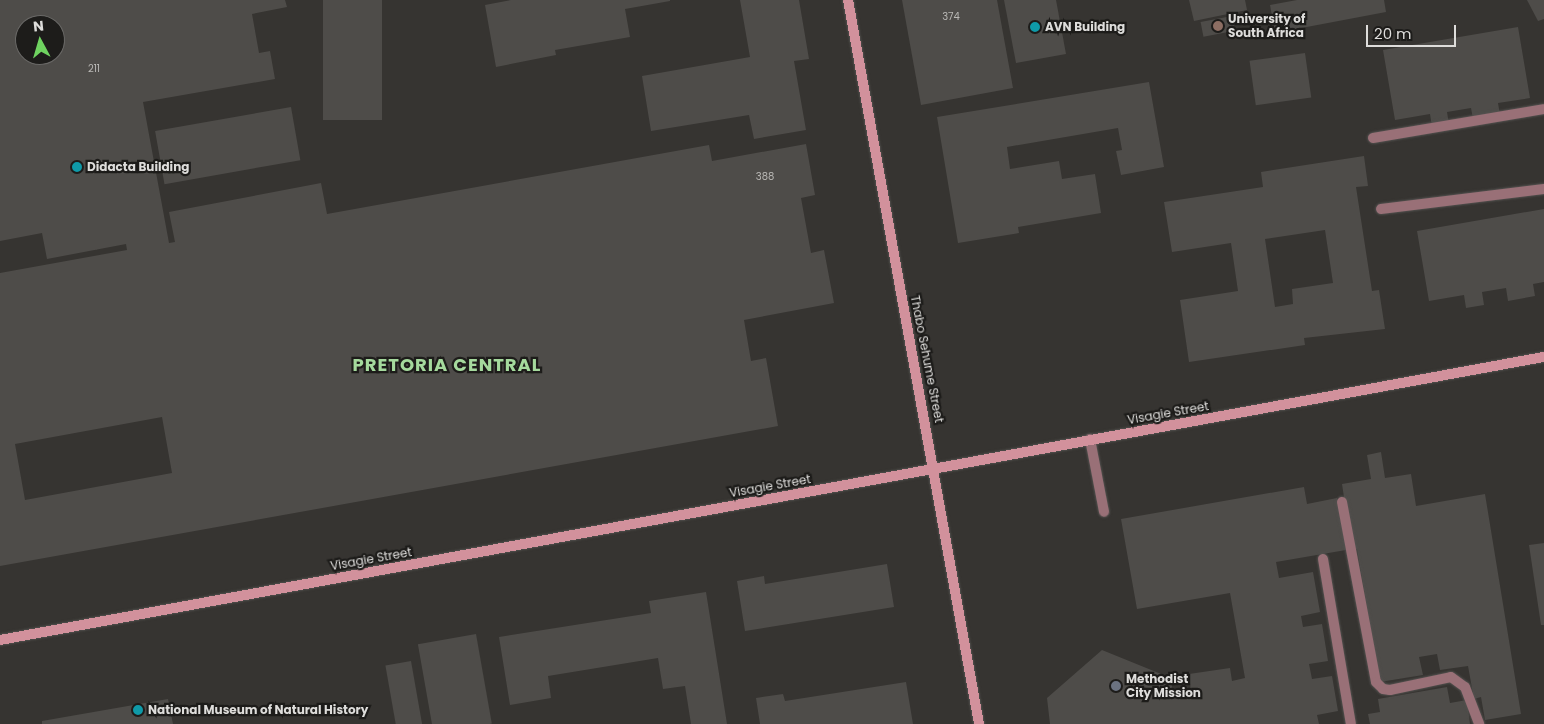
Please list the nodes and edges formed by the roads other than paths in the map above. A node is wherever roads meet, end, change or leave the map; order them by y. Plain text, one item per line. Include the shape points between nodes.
1 (848, 0) edge
2 (1544, 109) edge
3 (1373, 138) dead end
4 (1544, 189) edge
5 (1381, 209) dead end
6 (1544, 357) edge
7 (1090, 440) junction
8 (935, 468) junction
9 (1342, 502) dead end
10 (1104, 512) dead end
11 (1323, 559) dead end
12 (0, 640) edge
13 (979, 724) edge
14 (1352, 724) edge
15 (1479, 724) edge

1 - 8 street, Thabo Sehume Street
2 - 3 lane
4 - 5 lane
6 - 7 street, Visagie Street
7 - 8 street, Visagie Street
7 - 10 lane
8 - 12 street, Visagie Street
8 - 13 street, Thabo Sehume Street
9 - 15 lane via 1376,682 1383,689 1390,690 1452,677 1465,688
11 - 14 lane

